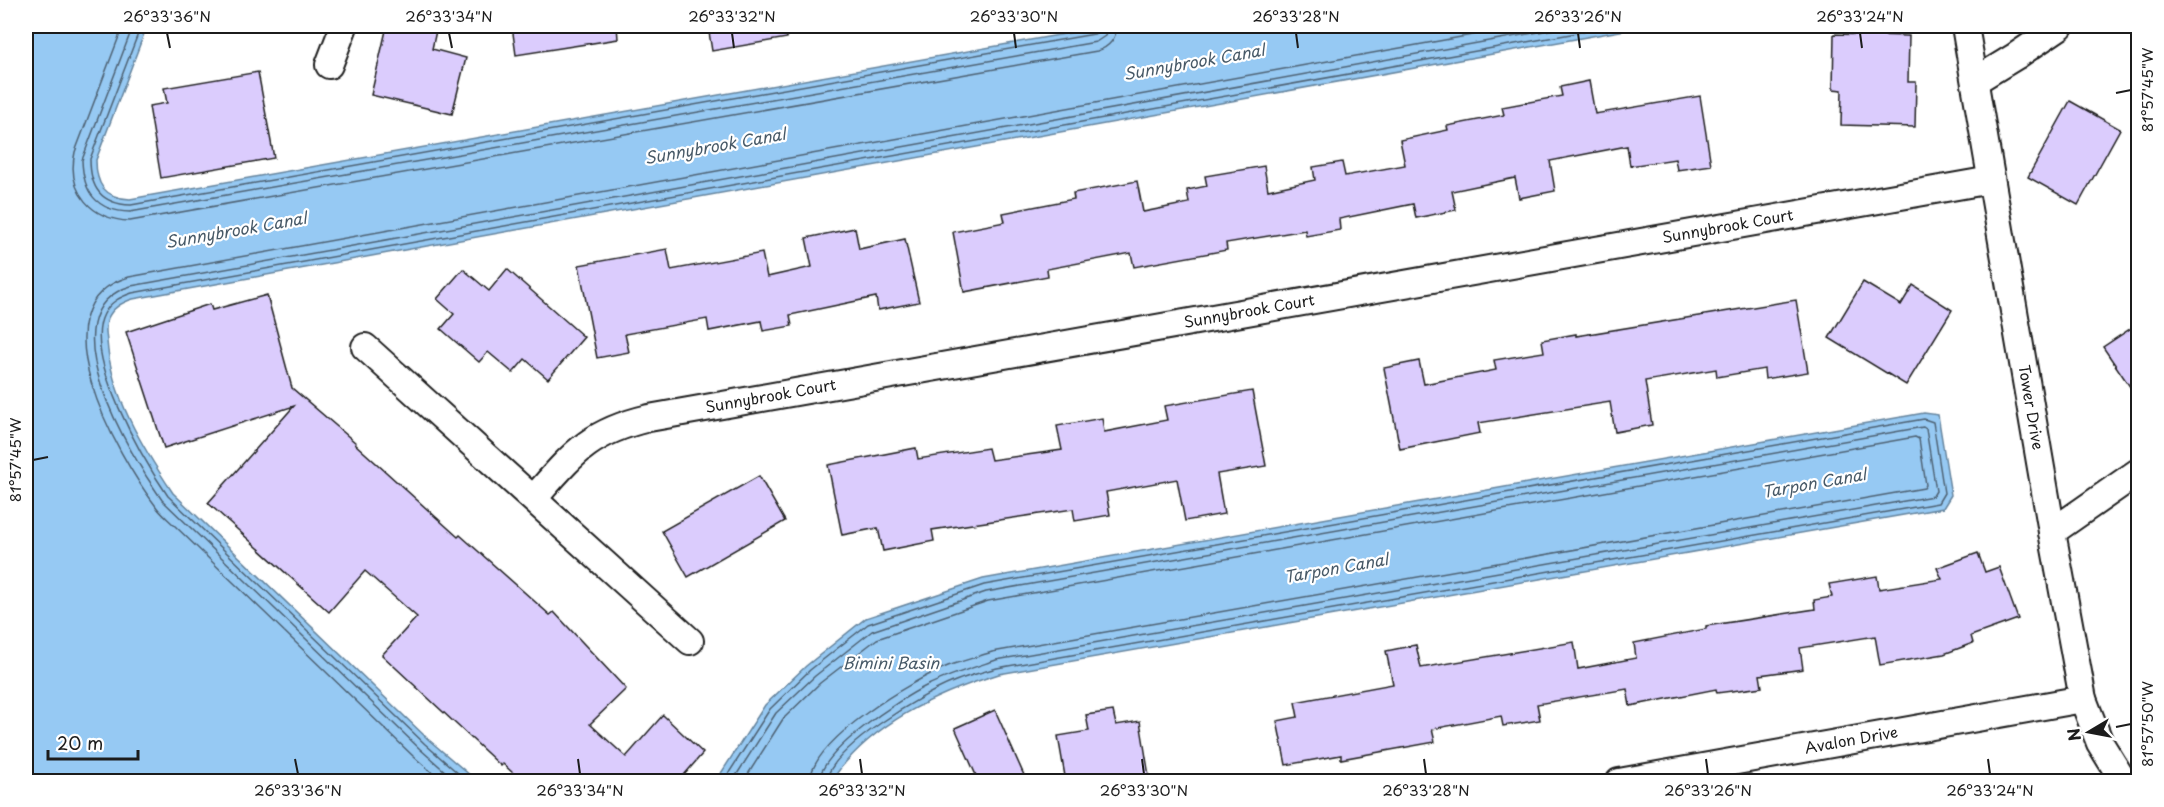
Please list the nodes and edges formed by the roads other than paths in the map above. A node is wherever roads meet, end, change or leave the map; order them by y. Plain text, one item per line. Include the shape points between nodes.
1 (344, 26) edge
2 (1965, 26) edge
3 (2060, 26) edge
4 (329, 65) dead end
5 (1975, 81) junction
6 (1991, 180) junction
7 (366, 347) dead end
8 (2139, 472) edge
9 (534, 498) junction
10 (2052, 532) junction
11 (690, 641) dead end
12 (2083, 699) junction
13 (1619, 782) edge
14 (2124, 782) edge

1 - 4 street
2 - 5 street, Tower Drive
3 - 5 street
5 - 6 street, Tower Drive
6 - 9 street, Sunnybrook Court via 649,418 620,426 587,443
6 - 10 street, Tower Drive
7 - 9 street
8 - 10 street
9 - 11 street
10 - 12 street, Tower Drive
12 - 13 street, Avalon Drive
12 - 14 street, Tower Drive via 2100,743

